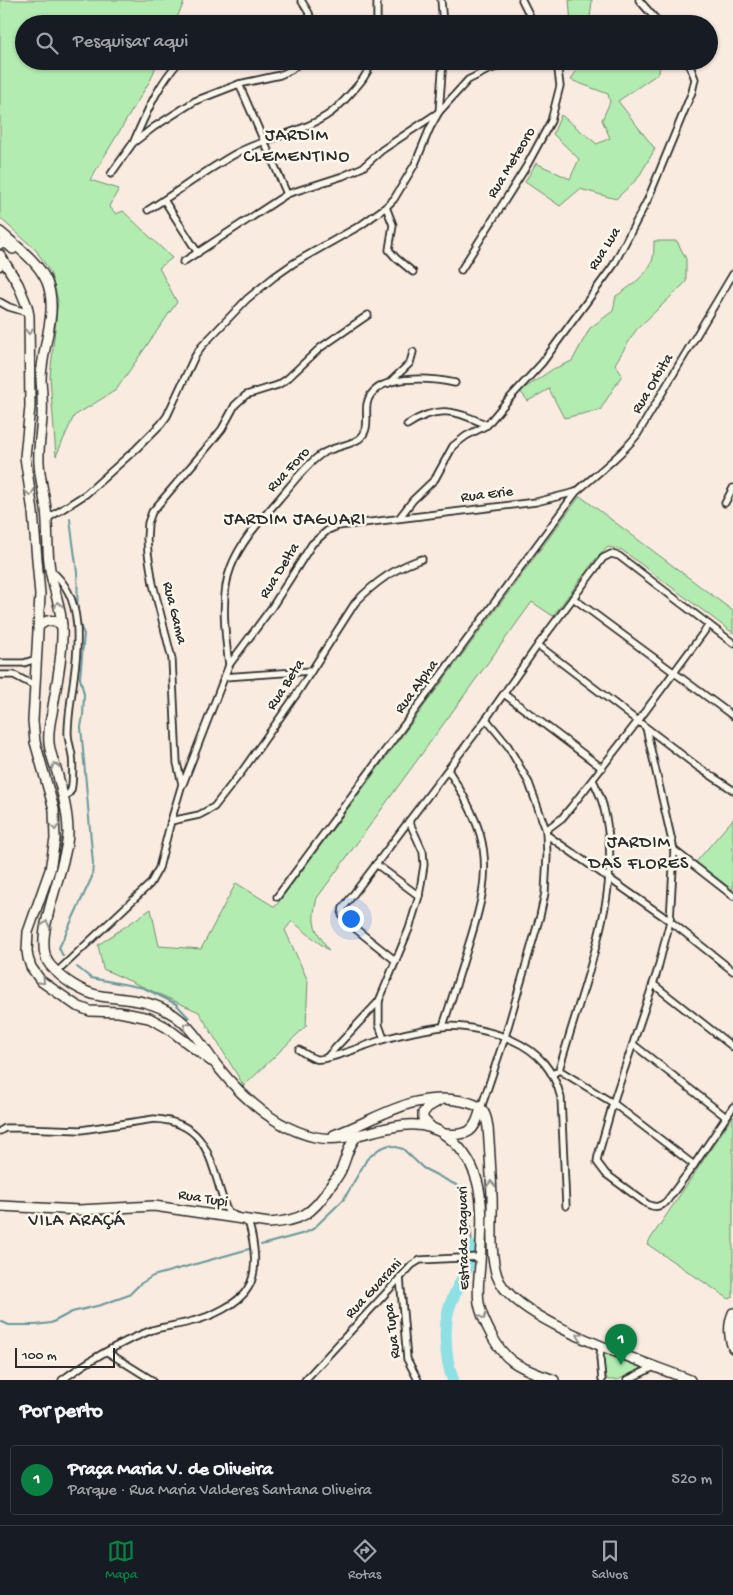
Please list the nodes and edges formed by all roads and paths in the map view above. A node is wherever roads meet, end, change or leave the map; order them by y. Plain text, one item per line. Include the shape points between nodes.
1 (301, 0) edge
2 (377, 0) edge
3 (441, 0) edge
4 (522, 0) edge
5 (640, 0) edge
6 (309, 15) edge
7 (377, 15) edge
8 (442, 15) edge
9 (530, 15) edge
10 (652, 15) edge
11 (172, 70) edge
12 (291, 70) edge
13 (369, 70) edge
14 (441, 70) edge
15 (488, 70) edge
16 (558, 70) edge
17 (692, 70) edge
18 (239, 84) junction
19 (439, 112) junction
20 (264, 140) junction
21 (133, 143) junction
22 (111, 174) dead end
23 (287, 194) junction
24 (164, 200) junction
25 (386, 207) junction
26 (148, 210) dead end
27 (0, 232) edge
28 (0, 244) edge
29 (198, 253) junction
30 (1, 261) edge
31 (34, 262) junction
32 (183, 262) dead end
33 (461, 270) dead end
34 (413, 272) dead end
35 (733, 274) edge
36 (0, 302) edge
37 (29, 313) junction
38 (368, 315) dead end
39 (412, 352) dead end
40 (455, 383) dead end
41 (388, 384) junction
42 (408, 425) dead end
43 (487, 425) junction
44 (39, 464) junction
45 (25, 466) junction
46 (733, 488) edge
47 (576, 492) junction
48 (725, 503) dead end
49 (400, 518) junction
50 (47, 519) junction
51 (422, 559) dead end
52 (50, 570) junction
53 (573, 598) junction
54 (709, 624) junction
55 (62, 626) junction
56 (38, 627) junction
57 (733, 643) edge
58 (538, 645) junction
59 (36, 659) junction
60 (0, 663) edge
61 (229, 665) junction
62 (311, 671) junction
63 (674, 671) junction
64 (0, 675) edge
65 (224, 677) junction
66 (34, 685) junction
67 (504, 694) junction
68 (733, 716) edge
69 (486, 719) junction
70 (33, 721) junction
71 (50, 721) junction
72 (638, 721) junction
73 (646, 728) junction
74 (602, 768) junction
75 (448, 770) junction
76 (593, 780) junction
77 (182, 784) junction
78 (733, 790) edge
79 (64, 799) junction
80 (171, 820) junction
81 (409, 821) junction
82 (546, 832) junction
83 (674, 850) junction
84 (376, 864) junction
85 (609, 879) junction
86 (419, 896) junction
87 (733, 896) edge
88 (277, 897) dead end
89 (670, 921) junction
90 (46, 959) junction
91 (396, 961) junction
92 (31, 967) junction
93 (733, 971) edge
94 (58, 972) junction
95 (653, 984) junction
96 (78, 988) junction
97 (70, 1001) junction
98 (379, 1001) junction
99 (444, 1026) junction
100 (505, 1037) junction
101 (384, 1039) junction
102 (634, 1045) junction
103 (733, 1047) edge
104 (299, 1050) dead end
105 (326, 1057) junction
106 (216, 1064) junction
107 (556, 1072) junction
108 (442, 1099) junction
109 (613, 1103) junction
110 (733, 1107) edge
111 (481, 1108) junction
112 (391, 1109) junction
113 (726, 1117) junction
114 (433, 1129) junction
115 (0, 1131) edge
116 (374, 1132) junction
117 (444, 1134) junction
118 (357, 1136) junction
119 (327, 1138) junction
120 (346, 1154) junction
121 (342, 1166) junction
122 (694, 1166) junction
123 (0, 1206) edge
124 (566, 1206) dead end
125 (492, 1214) junction
126 (481, 1215) junction
127 (240, 1218) junction
128 (477, 1257) junction
129 (400, 1277) junction
130 (733, 1314) edge
131 (601, 1345) junction
132 (733, 1348) edge
133 (107, 1352) junction
134 (655, 1366) junction
135 (62, 1380) edge
136 (152, 1380) edge
137 (306, 1380) edge
138 (418, 1380) edge
139 (554, 1380) edge
140 (602, 1380) edge
141 (627, 1380) edge
142 (690, 1380) edge

1 - 6 street
2 - 7 street
3 - 8 street
4 - 9 street
5 - 10 street
11 - 21 street via 153,98
12 - 18 street
13 - 20 street via 328,116
14 - 19 street
15 - 19 street via 468,80
16 - 33 street, Rua Meteoro via 560,86 551,121 542,140
17 - 43 street, Rua Lua via 695,79 692,92 628,240 557,344
18 - 20 street
18 - 21 street via 195,101
19 - 23 street via 382,150 363,167
19 - 25 street via 406,181
20 - 23 street
20 - 24 street via 235,154
21 - 22 street
23 - 29 street
24 - 26 street
24 - 29 street
25 - 34 street via 393,226 389,250
25 - 50 street via 362,225 294,263 247,299 201,347 161,424 86,494
27 - 31 main road
28 - 31 main road via 9,245 25,260
29 - 32 street
30 - 37 main road via 18,284
31 - 44 main road via 47,282 51,308 41,364
35 - 47 street, Rua Orbita via 637,435 608,466
36 - 37 street
37 -> 45 main road via 30,407
38 - 77 street, Rua Gama via 320,348 278,385 246,395 210,444 152,512 148,523 148,553 173,665 177,763
39 - 41 street via 410,363
40 - 41 street, Rua Foro via 419,379
41 - 61 street, Rua Foro via 369,397 367,425 362,436 322,453 313,461 268,512 238,554 228,578 226,596 225,632
42 - 43 street via 427,414 454,411
43 - 49 street via 453,446 435,478
44 - 45 main road
44 - 50 main road
45 -> 56 main road via 33,512 40,595
46 - 48 street
47 - 49 street, Rua Erie via 536,502
47 - 88 street, Rua Alpha
49 - 61 street, Rua Delta via 338,526 320,535
50 - 52 main road
51 - 62 street, Rua Beta via 408,564 366,591
55 -> 52 main road
52 - 79 street via 60,578 76,618 75,673 68,732 73,784
53 - 54 street via 603,558 615,554
53 - 58 street
53 - 63 street
54 - 57 street
54 - 63 street
55 - 56 main road via 52,620 44,621
55 - 71 main road
56 - 59 main road
58 - 67 street
58 - 72 street
59 - 60 street via 24,663
59 - 66 main road
61 - 65 street, Rua Delta
62 - 65 street
62 - 80 street, Rua Beta via 214,807 199,815
63 - 68 street
63 - 72 street
64 - 66 street via 14,675
65 - 77 street, Rua Delta
66 - 70 main road
67 - 69 street
67 - 74 street
69 - 75 street
69 - 82 street via 508,746 529,783
70 - 71 main road via 43,726
70 -> 92 main road via 35,742 54,809 55,839 50,870 28,932 26,951
79 -> 71 main road via 49,745
72 - 73 street
72 - 74 street
73 - 78 street
73 - 83 street
74 - 76 street
75 - 81 street
75 - 99 street via 468,804 480,834 484,882
76 - 82 street
76 - 85 street via 604,808
77 - 80 street, Rua Gama
90 -> 79 main road via 43,952 46,920 65,858 68,836
80 - 94 street, Rua Gama via 159,868 150,884
81 - 84 street
81 - 86 street via 423,852
82 - 85 street
82 - 100 street via 546,875 540,916
83 - 87 street
83 - 89 street
84 - 86 street
84 - 91 street via 343,908 342,916
85 - 89 street
85 - 107 street via 601,931
86 - 91 street
89 - 93 street
89 - 95 street
90 - 92 main road via 37,957
90 - 94 main road
91 - 98 street
92 -> 97 main road via 46,986
94 - 96 main road
95 - 102 street
95 - 103 street
96 - 97 main road via 78,997
106 -> 96 main road via 198,1038 175,1016 150,1003 102,996
97 - 106 main road via 90,1011 149,1018
98 - 101 street
98 - 105 street
99 - 100 street
99 - 101 street
100 - 107 street via 528,1049
100 - 111 street
101 - 105 street
102 - 109 street
102 - 113 street
104 - 105 street via 316,1059
106 - 119 main road via 238,1091 274,1119 288,1128
107 - 109 street
107 - 124 street via 561,1098
108 - 111 main road
108 - 112 main road
108 - 114 main road via 423,1113 423,1118
109 - 122 street
109 - 122 street via 598,1156 606,1174 647,1204 657,1207 666,1202
110 - 113 street
111 - 117 main road via 470,1132
125 -> 111 main road via 487,1117
112 - 118 main road
112 - 119 main road
113 - 122 street
114 - 116 main road, Estrada Jaguari via 408,1124
114 - 117 main road, Estrada Jaguari
115 - 127 street via 5,1128 82,1130 154,1119 178,1124 194,1133 206,1146 226,1208
116 - 118 main road, Estrada Jaguari
116 - 121 main road via 359,1143
117 - 126 main road, Estrada Jaguari via 465,1154 474,1168
118 - 119 main road, Estrada Jaguari
118 - 120 main road, Rua Tupi
119 - 120 main road via 340,1143
120 - 121 main road, Rua Tupi
121 - 127 main road, Rua Tupi via 338,1177 314,1209 300,1218 286,1222
123 - 127 main road, Rua Tupi via 79,1210 154,1206
125 - 126 main road
131 -> 125 main road via 547,1321 503,1288 493,1256
126 - 128 main road, Estrada Jaguari
127 - 133 street via 249,1224 254,1263 249,1288 216,1313 155,1329
128 - 129 street, Rua Guarani via 420,1260
128 -> 139 main road, Estrada Jaguari via 479,1300 493,1338 516,1364
129 - 137 street, Rua Guarani
129 - 138 street, Rua Tupa via 407,1359
130 - 132 main road via 729,1336
131 - 134 main road
131 - 140 street
133 - 135 street
133 - 136 street
134 - 141 street
134 - 142 main road

